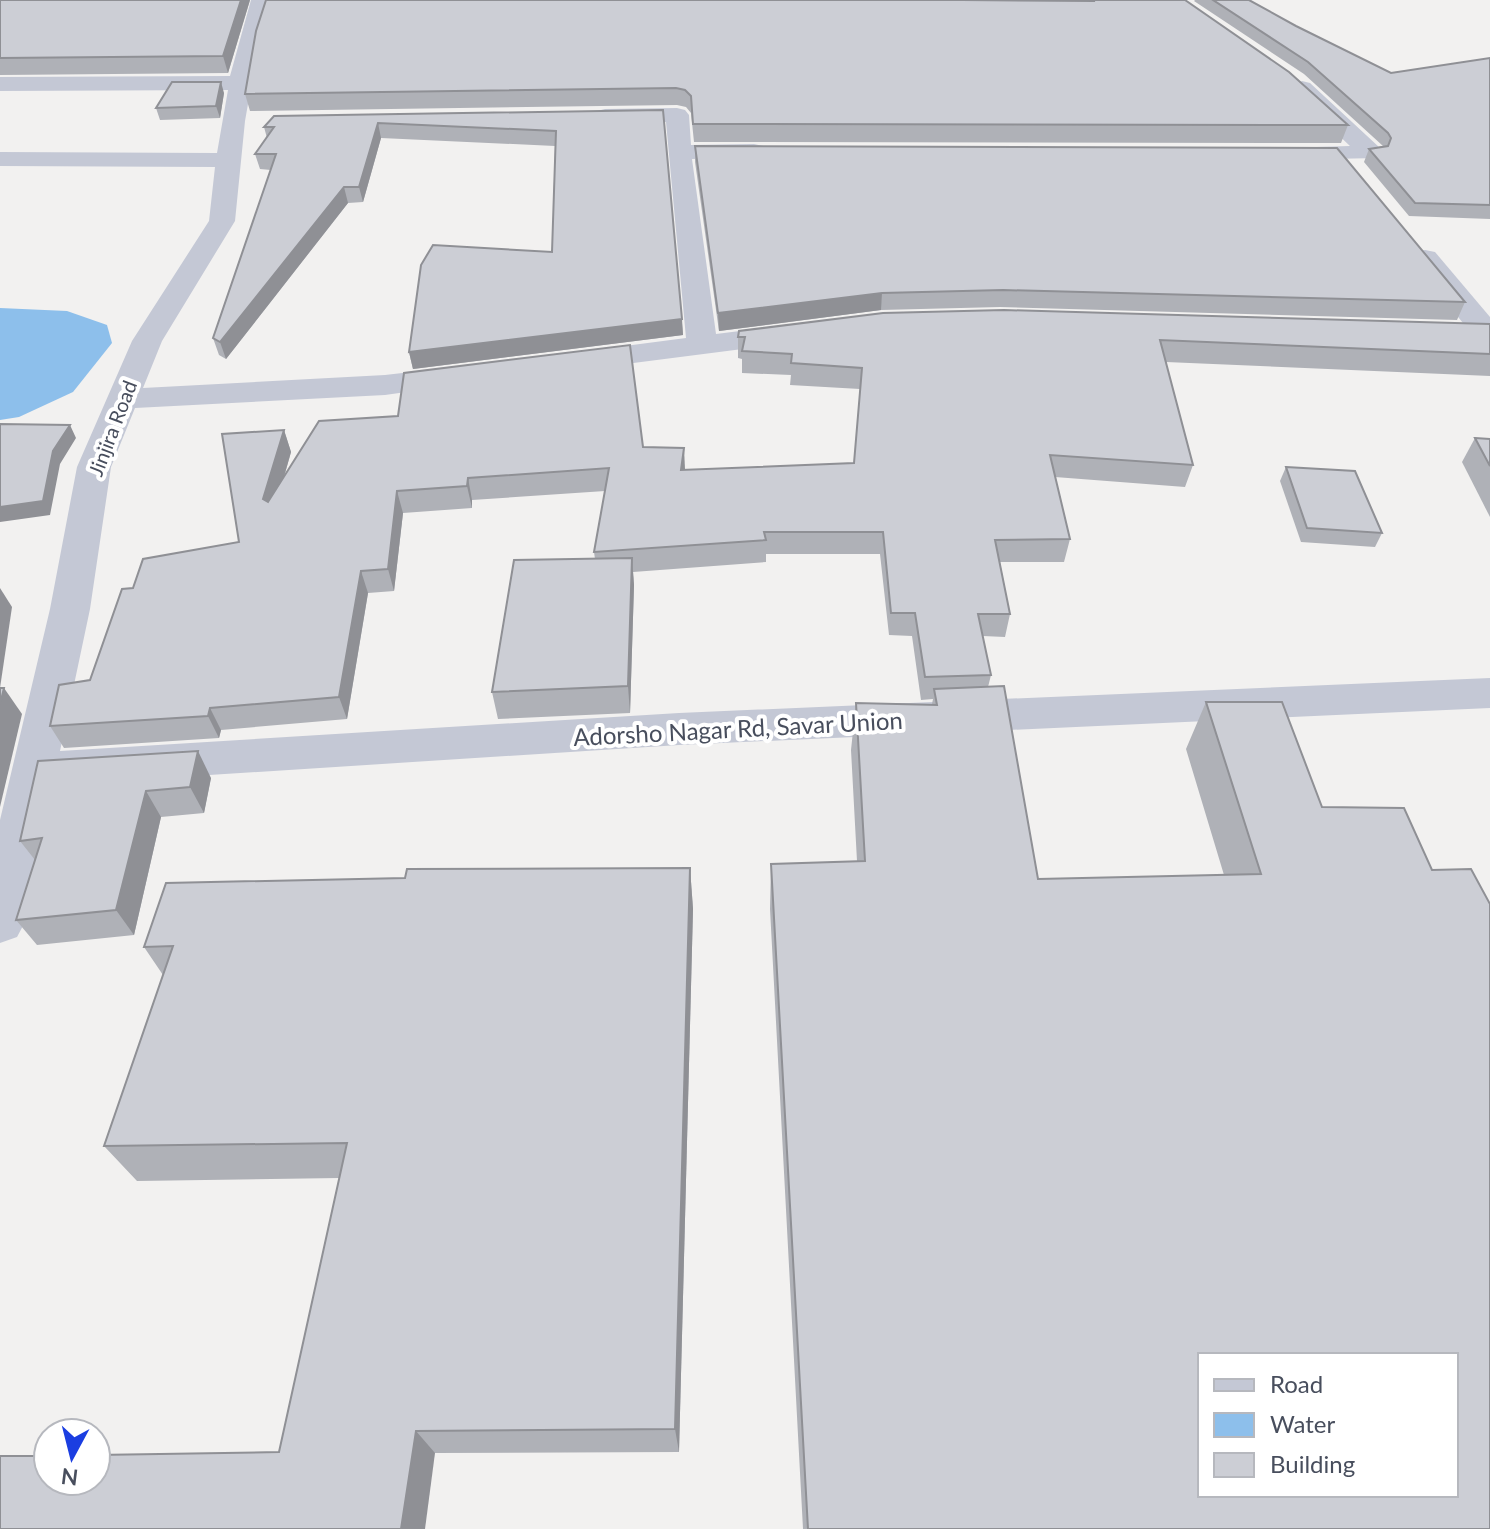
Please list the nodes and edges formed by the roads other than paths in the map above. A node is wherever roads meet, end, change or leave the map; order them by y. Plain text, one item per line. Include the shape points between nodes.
1 (261, 0) edge
2 (1282, 72) edge
3 (240, 83) junction
4 (0, 84) edge
5 (582, 116) edge
6 (771, 150) edge
7 (679, 152) junction
8 (1340, 154) junction
9 (1252, 155) edge
10 (0, 159) edge
11 (228, 160) junction
12 (1360, 177) edge
13 (1409, 237) edge
14 (821, 330) edge
15 (1444, 330) edge
16 (1488, 333) edge
17 (702, 346) junction
18 (543, 366) edge
19 (495, 371) edge
20 (122, 399) junction
21 (1490, 693) edge
22 (34, 769) junction
23 (0, 922) edge

1 - 3 street, Jinjira Road
2 - 8 street via 1371,153
3 - 4 street
3 - 11 street, Jinjira Road via 241,120
5 - 7 street via 677,115
6 - 7 street
7 - 17 street
8 - 9 street
8 - 12 street
10 - 11 street
11 - 20 street, Jinjira Road via 222,221 147,341
13 - 16 street
14 - 17 street
15 - 16 street
17 - 18 street
19 - 20 street via 385,385
20 - 22 street, Jinjira Road via 94,467 70,609
21 - 22 street, Adorsho Nagar Rd, Savar Union via 663,730
22 - 23 street, Jinjira Road

